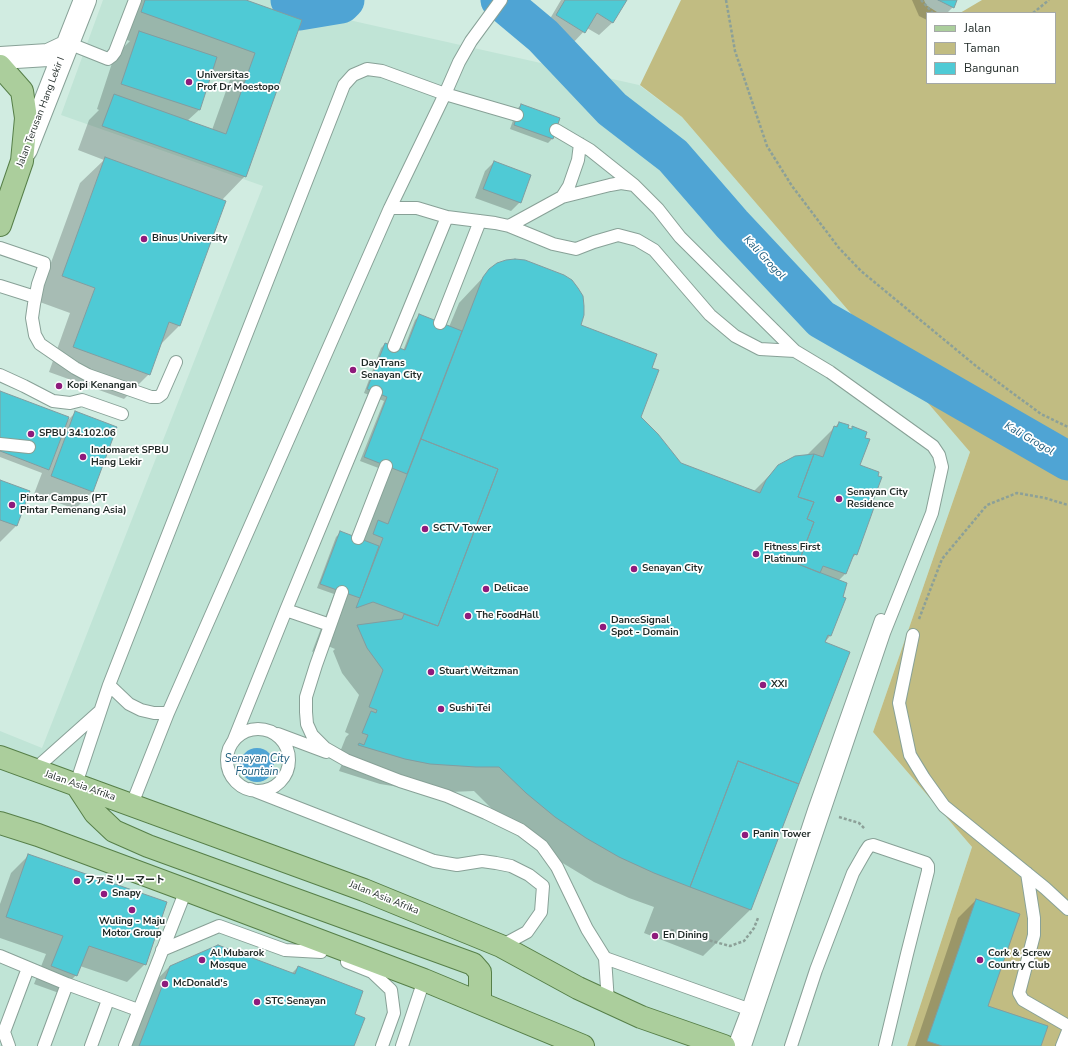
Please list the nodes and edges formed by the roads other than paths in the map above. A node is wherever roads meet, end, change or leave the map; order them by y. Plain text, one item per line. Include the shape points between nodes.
1 (85, 0) edge
2 (135, 0) edge
3 (501, 0) edge
4 (68, 45) junction
5 (0, 58) edge
6 (0, 66) edge
7 (445, 94) junction
8 (517, 115) dead end
9 (556, 130) dead end
10 (580, 144) junction
11 (22, 161) junction
12 (634, 185) junction
13 (562, 197) junction
14 (390, 208) junction
15 (447, 217) junction
16 (480, 221) junction
17 (0, 225) edge
18 (509, 226) junction
19 (0, 248) edge
20 (0, 286) edge
21 (35, 297) junction
22 (440, 323) dead end
23 (394, 346) dead end
24 (795, 351) junction
25 (176, 362) dead end
26 (0, 376) edge
27 (376, 392) dead end
28 (122, 414) dead end
29 (0, 444) edge
30 (29, 446) dead end
31 (386, 466) dead end
32 (942, 467) junction
33 (358, 538) dead end
34 (342, 592) dead end
35 (286, 610) junction
36 (330, 625) junction
37 (913, 635) road end
38 (109, 685) junction
39 (101, 710) junction
40 (168, 713) junction
41 (271, 732) junction
42 (233, 742) junction
43 (0, 757) edge
44 (346, 760) junction
45 (34, 770) junction
46 (76, 784) junction
47 (250, 789) junction
48 (132, 804) junction
49 (0, 823) edge
50 (1027, 873) junction
51 (186, 890) junction
52 (222, 904) junction
53 (1068, 909) edge
54 (501, 946) junction
55 (162, 950) junction
56 (321, 952) junction
57 (0, 956) edge
58 (605, 958) junction
59 (28, 968) junction
60 (424, 980) junction
61 (67, 984) junction
62 (108, 1000) junction
63 (608, 1002) junction
64 (480, 1003) junction
65 (748, 1009) junction
66 (138, 1010) junction
67 (1068, 1026) edge
68 (1068, 1031) edge
69 (9, 1046) edge
70 (44, 1046) edge
71 (91, 1046) edge
72 (125, 1046) edge
73 (382, 1046) edge
74 (402, 1046) edge
75 (583, 1046) edge
76 (724, 1046) edge
77 (734, 1046) edge
78 (745, 1046) edge
79 (791, 1046) edge
80 (885, 1046) edge
81 (1062, 1046) edge

1 - 4 street, Jalan Terusan Hang Lekir I
2 - 4 lane via 115,52 108,59
3 - 7 lane via 471,41
4 - 5 street via 48,55
4 - 11 street, Jalan Terusan Hang Lekir I
6 - 11 main road via 22,91 26,118
7 - 8 lane
7 - 14 lane
7 - 38 lane via 382,71 367,70 353,75 344,85
9 - 10 lane
10 - 12 lane
10 - 13 lane via 578,160 569,186
11 - 17 main road, Jalan Terusan Hang Lekir I
12 - 13 lane via 621,183
12 - 24 lane via 658,209 680,237
13 - 18 lane
14 - 15 lane via 417,208
14 - 40 lane
15 - 16 lane
15 - 23 lane
16 - 18 lane
16 - 22 lane
18 - 24 lane via 552,244 576,249 618,235 637,240 654,250 710,315 735,336 760,349
19 - 21 lane via 44,263
20 - 21 lane
21 - 25 lane via 32,318 37,340 55,355 88,375 151,397 158,397 162,394
24 - 32 lane via 830,372 933,446 940,455
26 - 28 lane via 24,386 52,405 82,400
27 - 35 lane
29 - 30 lane
31 - 33 lane
32 - 65 lane via 875,635
32 - 78 lane via 932,513 884,633
34 - 36 lane
35 - 36 lane
35 - 42 lane
36 - 44 lane via 306,697 307,724 319,744
37 - 50 lane via 900,703 910,755 944,806
38 - 39 lane
38 - 40 lane via 129,704 141,710
39 - 45 lane
39 - 46 lane
40 - 48 lane
41 - 42 lane via 259,728 248,730
41 - 44 lane
41 - 47 lane via 285,744 289,754 289,765 279,783 260,791
42 - 47 lane via 227,760 229,770 238,782
43 - 45 main road
44 - 58 lane via 447,796 486,813 520,830 542,846 557,867 587,929
45 - 46 main road, Jalan Asia Afrika
46 - 48 main road, Jalan Asia Afrika
46 - 64 main road via 95,813 114,831 155,849 473,964 480,972
47 - 54 lane via 434,861 457,865 482,861 496,863 511,866 529,875 543,886 541,912 527,932
48 - 54 main road, Jalan Asia Afrika via 364,890
49 - 51 main road
50 - 53 lane
50 - 67 lane via 1034,936 1019,993 1023,1000
51 - 52 main road
51 - 55 lane
52 - 56 lane via 219,914
52 - 60 main road
54 - 63 main road, Jalan Asia Afrika
55 - 56 lane via 219,926 285,950
55 - 66 lane
56 - 73 lane via 372,972 392,990 394,1013
57 - 59 lane
58 - 63 lane
58 - 65 lane
59 - 61 lane
59 - 69 lane via 4,1032
60 - 64 main road
60 - 74 lane
61 - 62 lane
61 - 70 lane
62 - 66 lane
62 - 71 lane
63 - 76 main road, Jalan Asia Afrika via 641,1017
64 - 75 main road
65 - 77 lane
66 - 72 lane
68 - 81 lane
79 - 80 lane via 816,970 853,873 869,846 873,845 928,866

